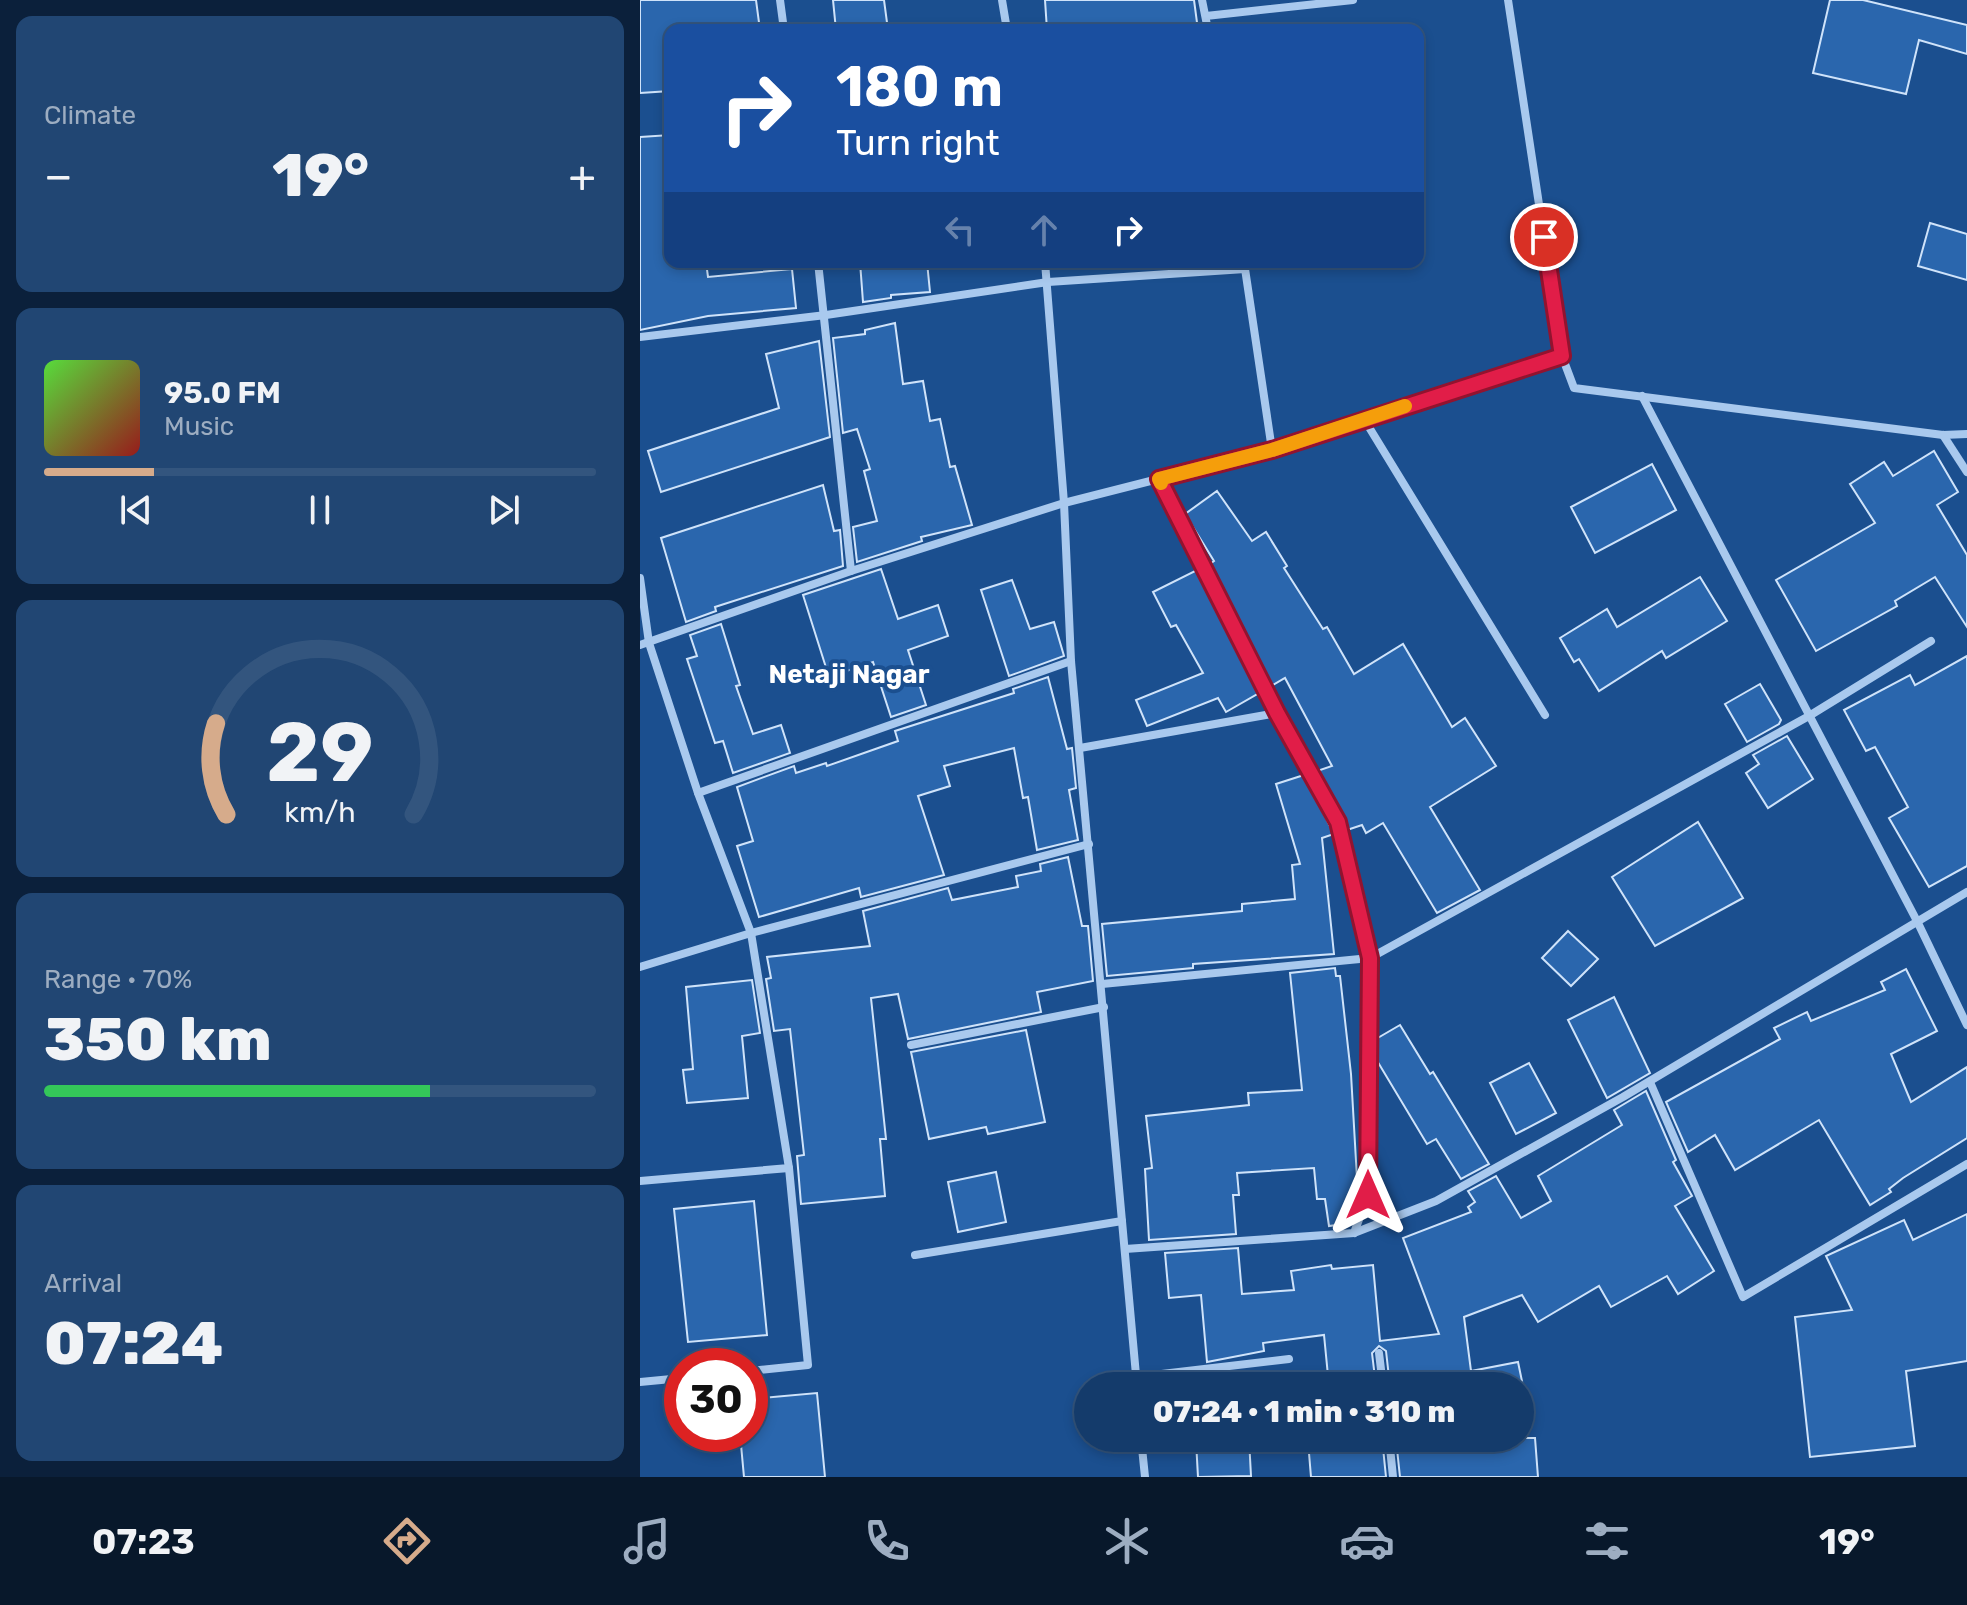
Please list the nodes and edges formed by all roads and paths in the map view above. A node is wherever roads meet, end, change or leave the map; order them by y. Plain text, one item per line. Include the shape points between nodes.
1 (780, 0) edge
2 (1002, 0) edge
3 (1202, 0) edge
4 (1353, 0) edge
5 (1508, 0) edge
6 (1206, 16) junction
7 (783, 24) edge
8 (1006, 24) edge
9 (1207, 24) edge
10 (819, 268) edge
11 (1046, 268) edge
12 (1220, 268) edge
13 (1244, 268) edge
14 (1048, 282) junction
15 (826, 315) junction
16 (640, 337) edge
17 (1562, 356) junction
18 (1642, 396) junction
19 (1364, 419) junction
20 (1967, 434) edge
21 (1943, 435) junction
22 (1272, 450) junction
23 (1967, 472) edge
24 (1159, 479) junction
25 (1064, 503) junction
26 (851, 571) junction
27 (640, 578) edge
28 (1931, 641) dead end
29 (645, 644) edge
30 (1071, 661) junction
31 (1277, 713) junction
32 (1545, 715) dead end
33 (1809, 716) junction
34 (1080, 748) junction
35 (698, 793) junction
36 (1089, 844) junction
37 (1967, 892) edge
38 (1918, 923) junction
39 (751, 933) junction
40 (1370, 958) junction
41 (640, 967) edge
42 (1102, 984) junction
43 (1104, 1007) junction
44 (1967, 1025) edge
45 (911, 1045) dead end
46 (1650, 1082) junction
47 (1967, 1164) edge
48 (789, 1168) junction
49 (640, 1181) edge
50 (1122, 1221) junction
51 (1354, 1233) junction
52 (1125, 1249) junction
53 (915, 1255) dead end
54 (1379, 1353) dead end
55 (1289, 1359) dead end
56 (768, 1369) edge
57 (1135, 1372) edge
58 (1203, 1372) edge
59 (1381, 1372) edge
60 (664, 1380) edge
61 (640, 1382) edge
62 (1142, 1452) edge
63 (1390, 1452) edge
64 (1145, 1477) edge
65 (1393, 1477) edge

1 - 7 street
2 - 8 street
3 - 6 street
4 - 6 street
5 - 17 street
6 - 9 street
10 - 15 street
11 - 14 street
12 - 14 street
13 - 22 street
14 - 15 street
14 - 25 street
15 - 16 street
15 - 26 street
17 - 18 street via 1574,388
17 - 19 street
18 - 21 street
18 - 33 street
19 - 22 street
19 - 32 street
20 - 21 street
21 - 23 street
22 - 24 street
24 - 25 street
24 - 31 street
25 - 26 street
25 - 30 street
26 - 29 street
27 - 29 street
28 - 33 street
29 - 35 street
30 - 34 street
30 - 35 street
31 - 34 street
31 - 40 street via 1338,822
33 - 38 street
33 - 40 street
34 - 36 street
35 - 39 street
36 - 39 street
36 - 42 street
37 - 38 street
38 - 44 street
38 - 46 street
39 - 41 street
39 - 48 street
40 - 42 street
40 - 51 street via 1368,1195
42 - 43 street
43 - 45 street
43 - 50 street
46 - 47 street via 1743,1297
46 - 51 street via 1436,1201
48 - 49 street
48 - 56 street via 808,1365
50 - 52 street
50 - 53 street
51 - 52 street
52 - 57 street
54 - 59 street
55 - 58 street
60 - 61 street
62 - 64 street
63 - 65 street

